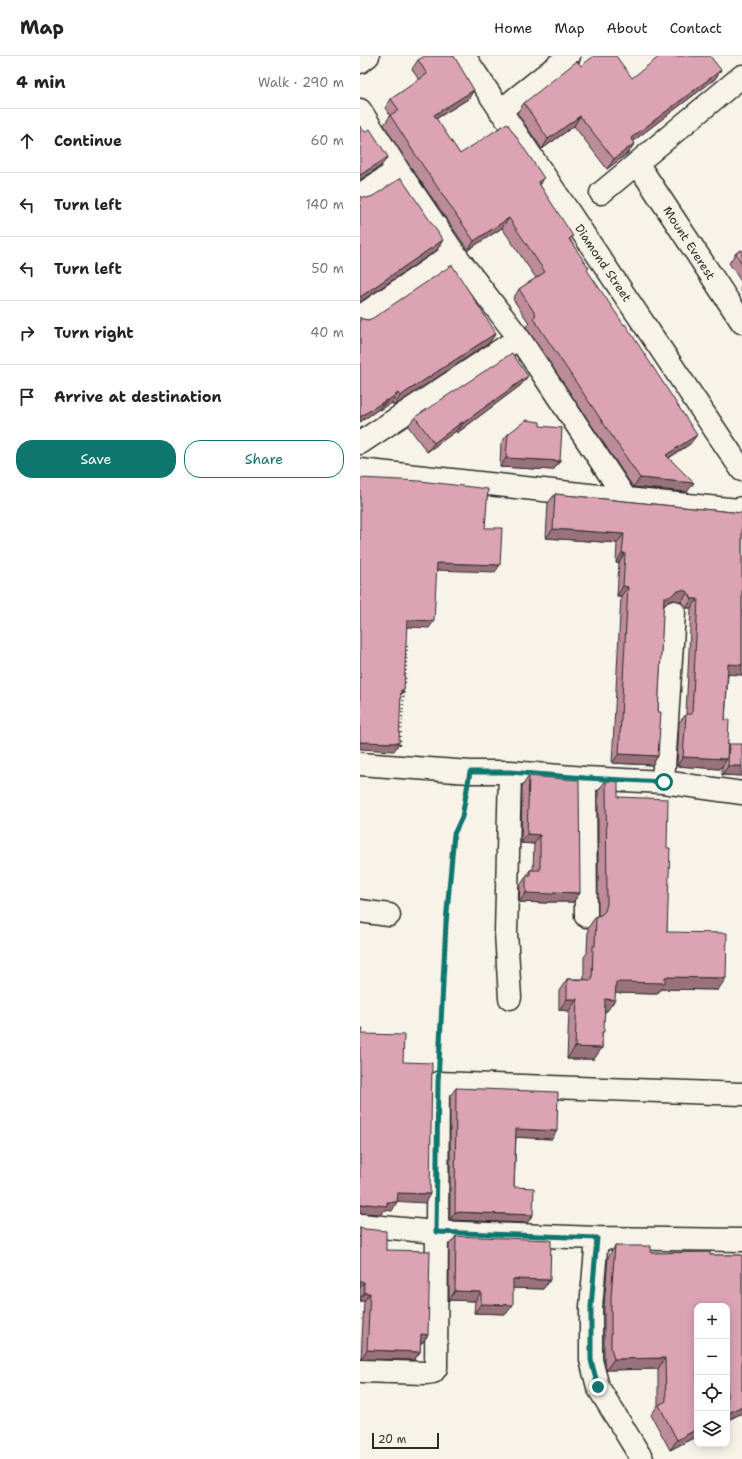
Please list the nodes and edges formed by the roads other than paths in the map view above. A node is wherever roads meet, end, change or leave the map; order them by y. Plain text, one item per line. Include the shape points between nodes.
1 (368, 56) edge
2 (464, 56) edge
3 (569, 56) edge
4 (360, 62) edge
5 (740, 83) edge
6 (360, 110) edge
7 (500, 111) junction
8 (637, 163) junction
9 (398, 170) junction
10 (602, 193) dead end
11 (360, 195) edge
12 (454, 253) junction
13 (360, 317) edge
14 (742, 322) edge
15 (519, 338) junction
16 (360, 442) edge
17 (360, 470) edge
18 (742, 470) edge
19 (626, 499) junction
20 (742, 508) edge
21 (674, 612) dead end
22 (360, 764) edge
23 (510, 772) junction
24 (585, 778) junction
25 (664, 782) junction
26 (742, 792) edge
27 (360, 911) edge
28 (389, 915) dead end
29 (586, 916) dead end
30 (510, 998) dead end
31 (742, 1094) edge
32 (360, 1225) edge
33 (436, 1232) junction
34 (597, 1238) junction
35 (742, 1240) edge
36 (360, 1371) edge
37 (642, 1459) edge

1 - 4 street
2 - 7 street, Diamond Street
3 - 7 street
5 - 8 street
6 - 9 street
7 - 18 street, Diamond Street
8 - 10 street
8 - 14 street, Mount Everest
9 - 11 street
9 - 12 street
12 - 13 street
12 - 15 street
15 - 16 street
15 - 19 street
17 - 19 street
19 - 20 street via 739,510
21 - 25 street
22 - 23 street via 470,772
23 - 24 street
23 - 30 street via 506,932
24 - 25 street
24 - 29 street
25 - 26 street
27 - 28 street
31 - 33 street via 438,1083
32 - 33 street
33 - 34 street
33 - 36 street via 436,1368 433,1372 426,1373
34 - 35 street
34 - 37 street via 591,1307 591,1360 598,1387

